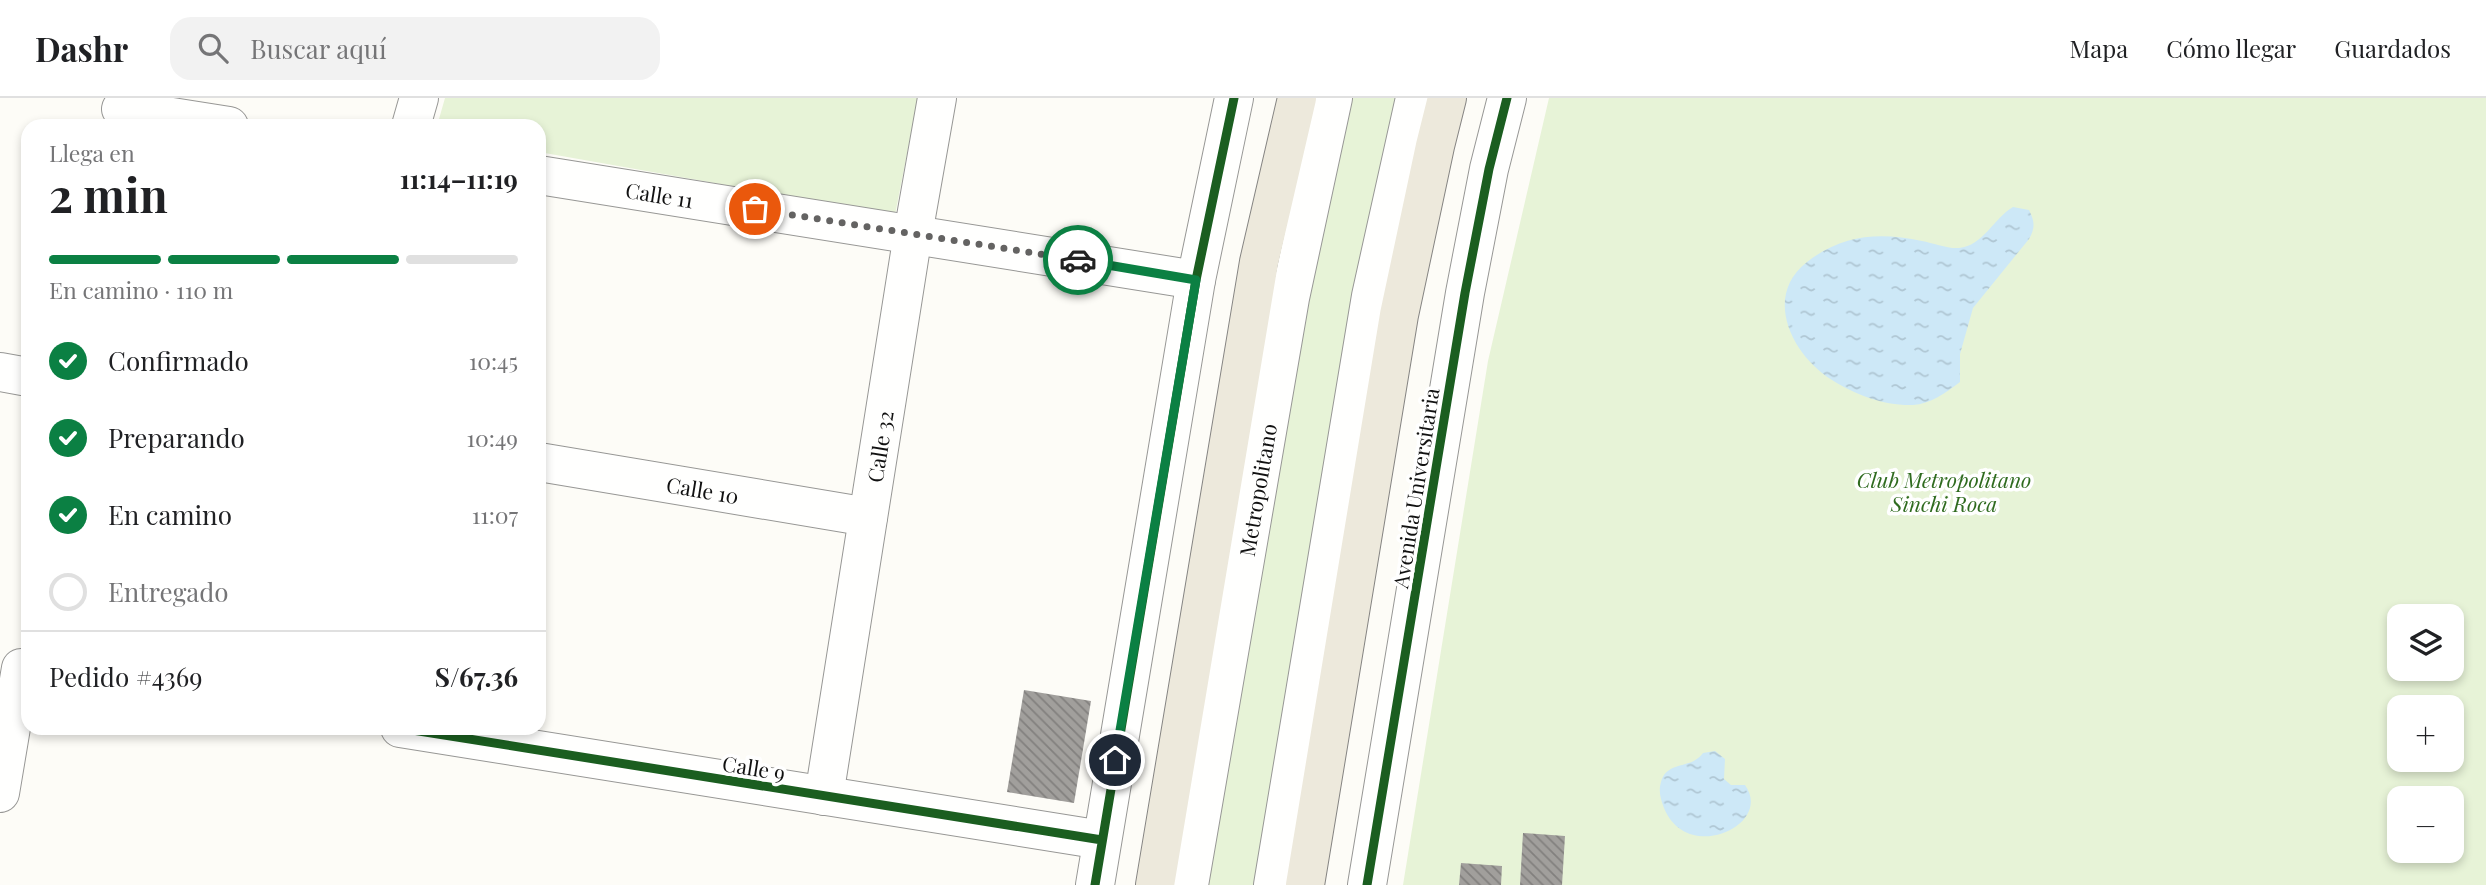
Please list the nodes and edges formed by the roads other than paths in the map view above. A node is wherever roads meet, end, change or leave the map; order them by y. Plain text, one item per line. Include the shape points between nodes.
1 (419, 98) edge
2 (937, 98) edge
3 (1234, 98) edge
4 (1297, 98) edge
5 (1333, 98) edge
6 (1415, 98) edge
7 (1447, 98) edge
8 (1507, 98) edge
9 (120, 111) edge
10 (178, 119) edge
11 (413, 119) edge
12 (546, 176) edge
13 (913, 234) junction
14 (1196, 280) junction
15 (0, 372) edge
16 (21, 376) edge
17 (546, 463) edge
18 (868, 517) junction
19 (16, 667) edge
20 (444, 735) edge
21 (0, 793) edge
22 (824, 796) junction
23 (1102, 840) junction
24 (1095, 885) edge
25 (1155, 885) edge
26 (1189, 885) edge
27 (1273, 885) edge
28 (1305, 885) edge
29 (1367, 885) edge

1 - 11 street
2 - 13 street, Calle 32
3 - 14 street
4 - 25 main road via 1259,262
5 - 26 street, Metropolitano via 1290,298
6 - 27 street via 1371,296
7 - 28 main road, Avenida Universitaria via 1399,316
8 - 29 street, Avenida Universitaria via 1465,293
9 - 10 street
12 - 13 street, Calle 11
13 - 14 street, Calle 11
13 - 18 street, Calle 32
14 - 23 street
15 - 16 street
17 - 18 street, Calle 10
18 - 22 street, Calle 32
19 - 21 street
20 - 22 street, Calle 9
22 - 23 street, Calle 9
23 - 24 street

